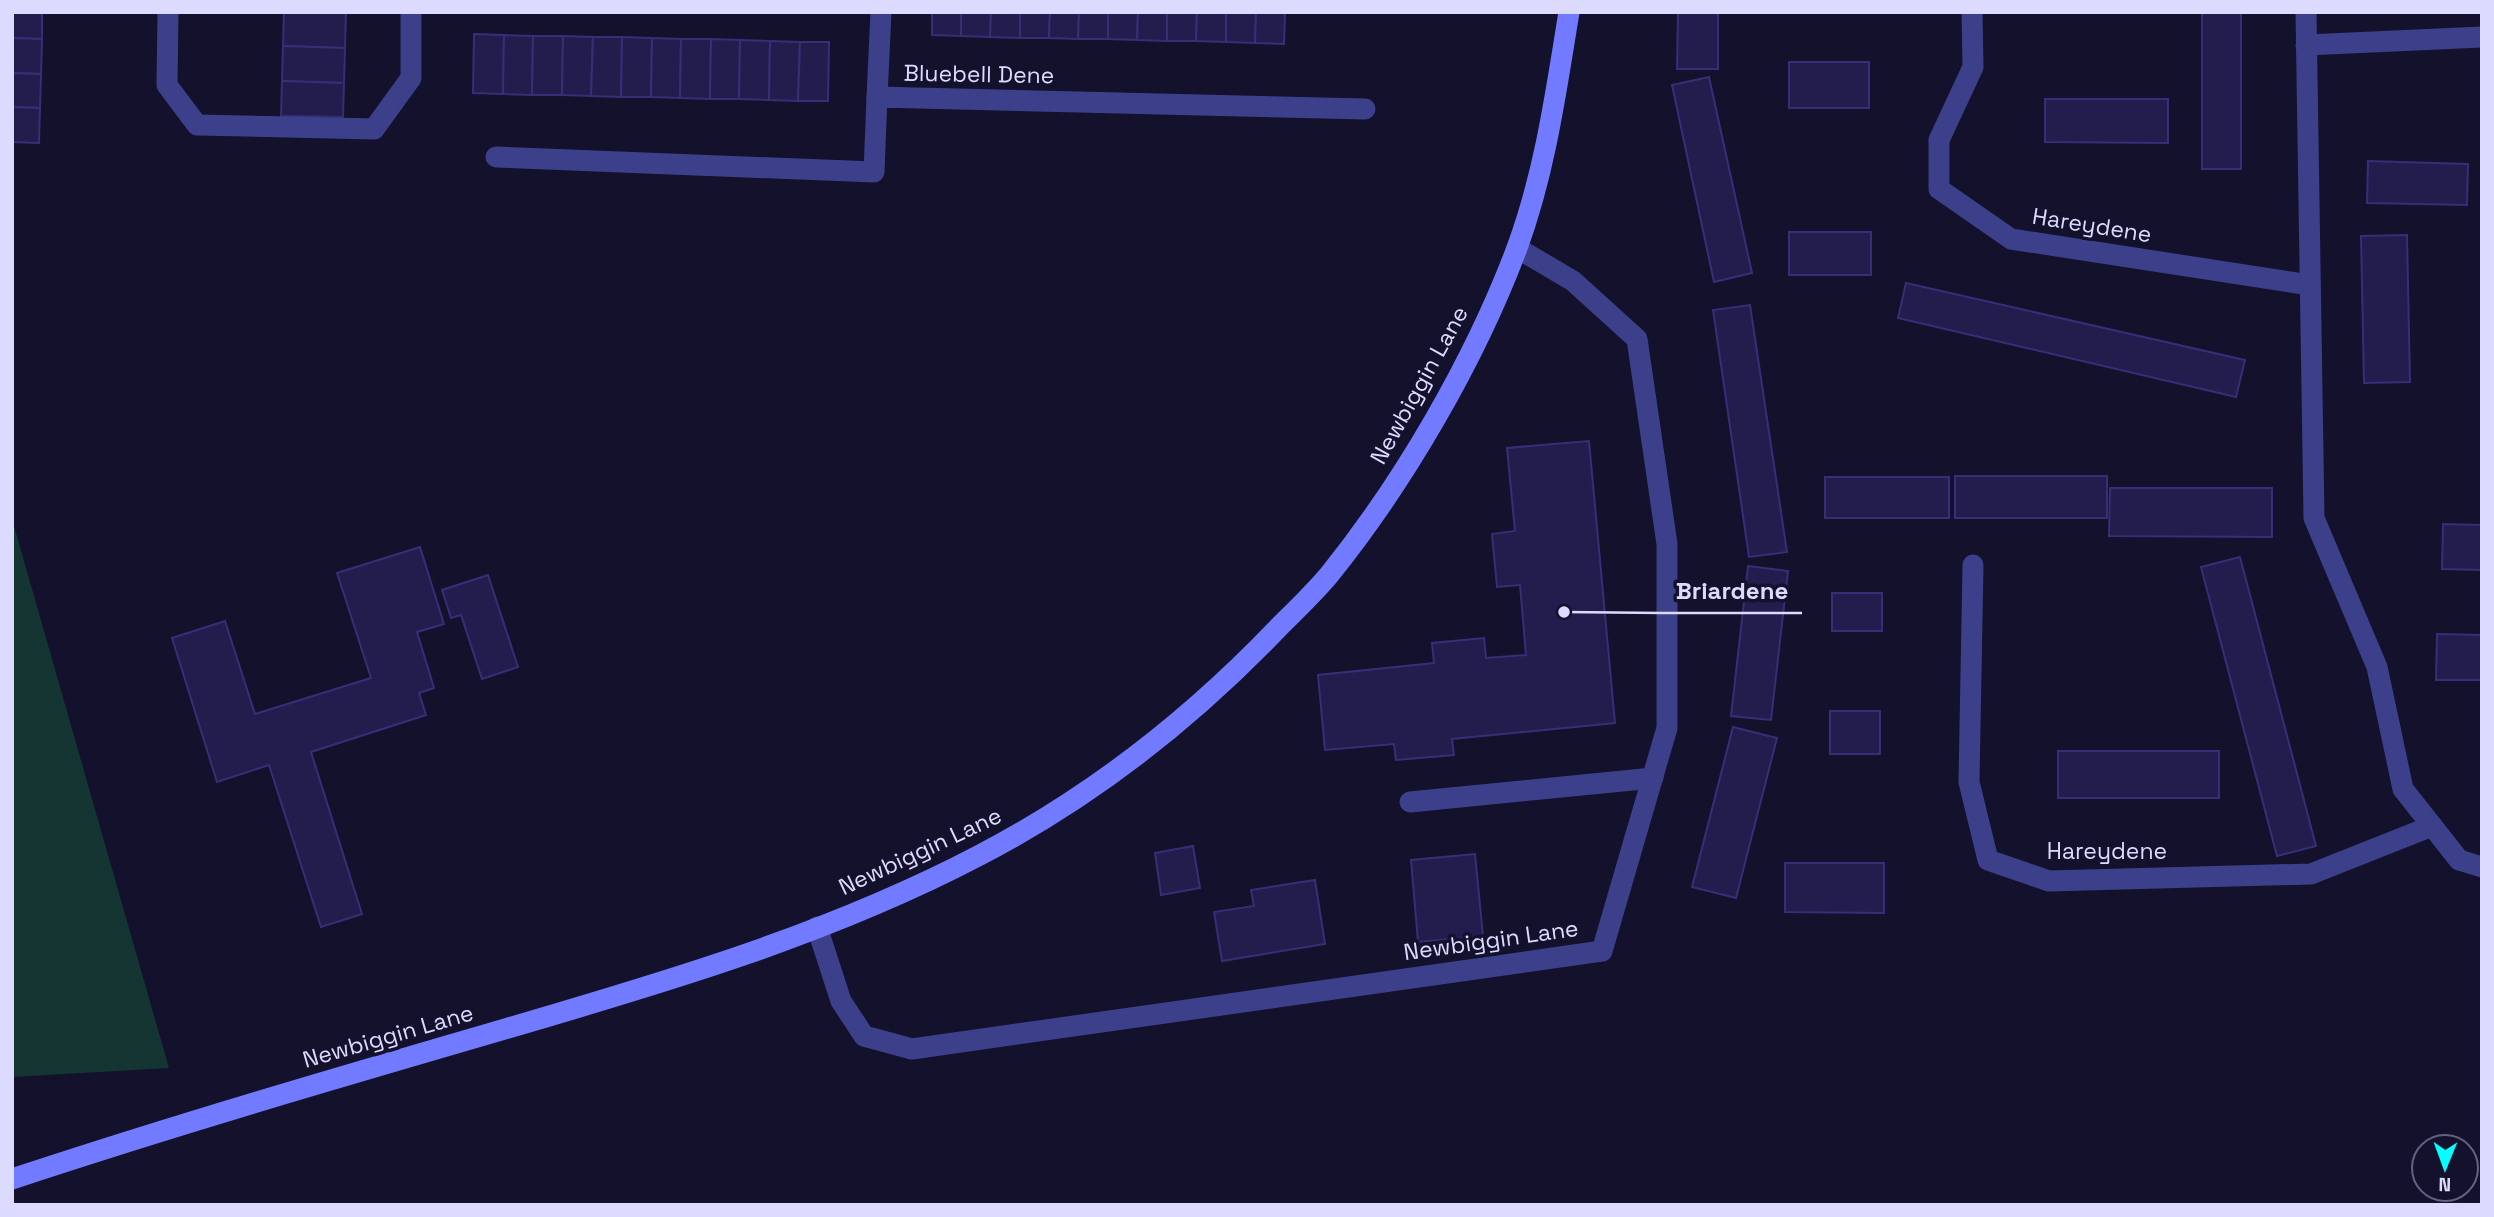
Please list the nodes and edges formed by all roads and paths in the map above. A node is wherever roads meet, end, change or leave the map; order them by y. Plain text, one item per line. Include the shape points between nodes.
1 (168, 12) edge
2 (411, 12) edge
3 (881, 12) edge
4 (1569, 12) edge
5 (1972, 12) edge
6 (2306, 12) edge
7 (2482, 37) edge
8 (2306, 45) junction
9 (877, 97) junction
10 (1365, 109) dead end
11 (496, 156) dead end
12 (1517, 248) junction
13 (2310, 285) junction
14 (1973, 565) dead end
15 (1653, 778) junction
16 (1410, 802) dead end
17 (2432, 826) junction
18 (2482, 867) edge
19 (817, 927) junction
20 (12, 1179) edge

1 - 2 street via 167,85 197,125 374,129 411,78
3 - 9 street
4 - 12 street, Newbiggin Lane via 1550,127
5 - 13 street, Hareydene via 1973,68 1939,140 1939,189 2011,239
6 - 8 street
7 - 8 street
8 - 13 street
9 - 10 street, Bluebell Dene
9 - 11 street, Bluebell Dene via 874,172
12 - 15 street, Newbiggin Lane via 1573,281 1637,339 1667,544 1667,728
12 - 19 street, Newbiggin Lane via 1477,339 1384,500 1327,577 1198,708 1059,810 978,856
13 - 17 street via 2314,518 2376,667 2403,789
14 - 17 street, Hareydene via 1969,782 1988,860 2049,881 2311,874
15 - 16 street
15 - 19 street, Newbiggin Lane via 1602,951 912,1048 864,1036 841,1001
17 - 18 street via 2459,860
19 - 20 street, Newbiggin Lane via 661,983 229,1109

